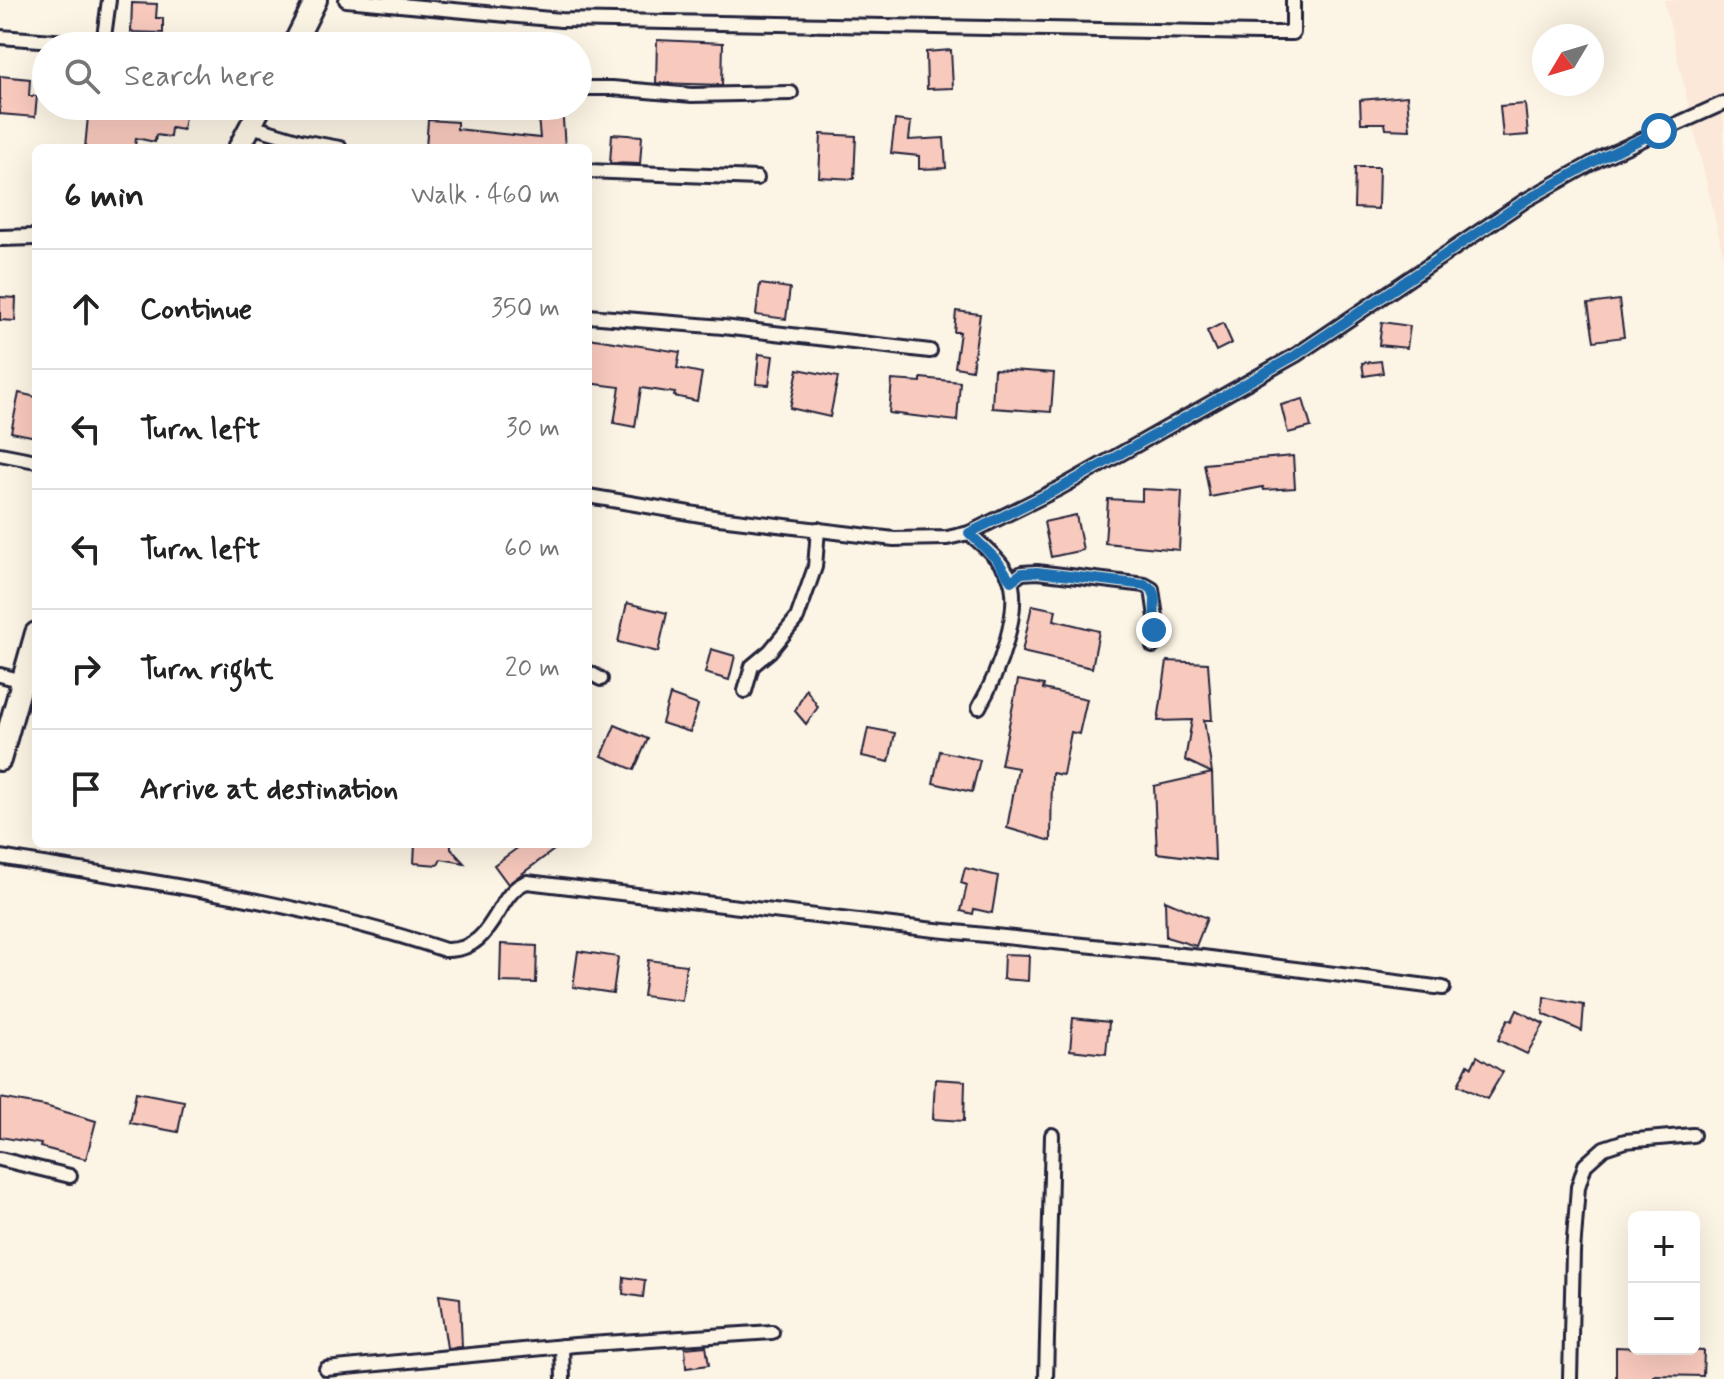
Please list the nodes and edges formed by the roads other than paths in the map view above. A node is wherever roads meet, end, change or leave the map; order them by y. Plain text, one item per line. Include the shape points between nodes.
1 (109, 0) edge
2 (316, 0) edge
3 (346, 0) edge
4 (1293, 0) edge
5 (105, 32) edge
6 (300, 32) edge
7 (0, 37) edge
8 (32, 39) edge
9 (592, 88) edge
10 (791, 93) dead end
11 (1724, 103) edge
12 (254, 120) edge
13 (251, 126) junction
14 (241, 144) edge
15 (318, 144) edge
16 (592, 171) edge
17 (757, 178) dead end
18 (32, 237) edge
19 (0, 238) edge
20 (592, 316) edge
21 (930, 351) dead end
22 (0, 454) edge
23 (32, 460) edge
24 (592, 497) edge
25 (818, 529) junction
26 (969, 533) junction
27 (1011, 581) junction
28 (1153, 646) dead end
29 (32, 648) edge
30 (592, 674) edge
31 (0, 675) edge
32 (601, 679) dead end
33 (23, 681) junction
34 (745, 691) dead end
35 (979, 707) dead end
36 (0, 760) edge
37 (0, 857) edge
38 (1443, 988) dead end
39 (1052, 1135) dead end
40 (1693, 1135) dead end
41 (0, 1159) edge
42 (70, 1176) dead end
43 (772, 1332) dead end
44 (562, 1346) junction
45 (326, 1369) dead end
46 (563, 1379) edge
47 (1046, 1379) edge
48 (1570, 1379) edge

1 - 5 street
2 - 6 highway
3 - 4 street via 561,20 1259,33 1293,33
7 - 8 street
9 - 10 street via 692,95
11 - 26 street via 1601,158 1526,200 1296,355
12 - 13 highway
13 - 14 highway
13 - 15 street
16 - 17 street
18 - 19 street
20 - 21 street
22 - 23 street
24 - 25 street
25 - 26 street via 894,539
25 - 34 street via 815,567 797,618 752,666
26 - 27 street
27 - 28 street via 1037,572 1145,585 1155,597
27 - 35 street via 1009,633
29 - 33 highway
30 - 32 street
31 - 33 street
33 - 36 highway
37 - 38 street via 289,905 445,950 476,941 510,895 527,882
39 - 47 street
40 - 48 street via 1625,1141 1604,1148 1585,1165 1573,1252
41 - 42 street
43 - 44 street
44 - 45 street
44 - 46 street

